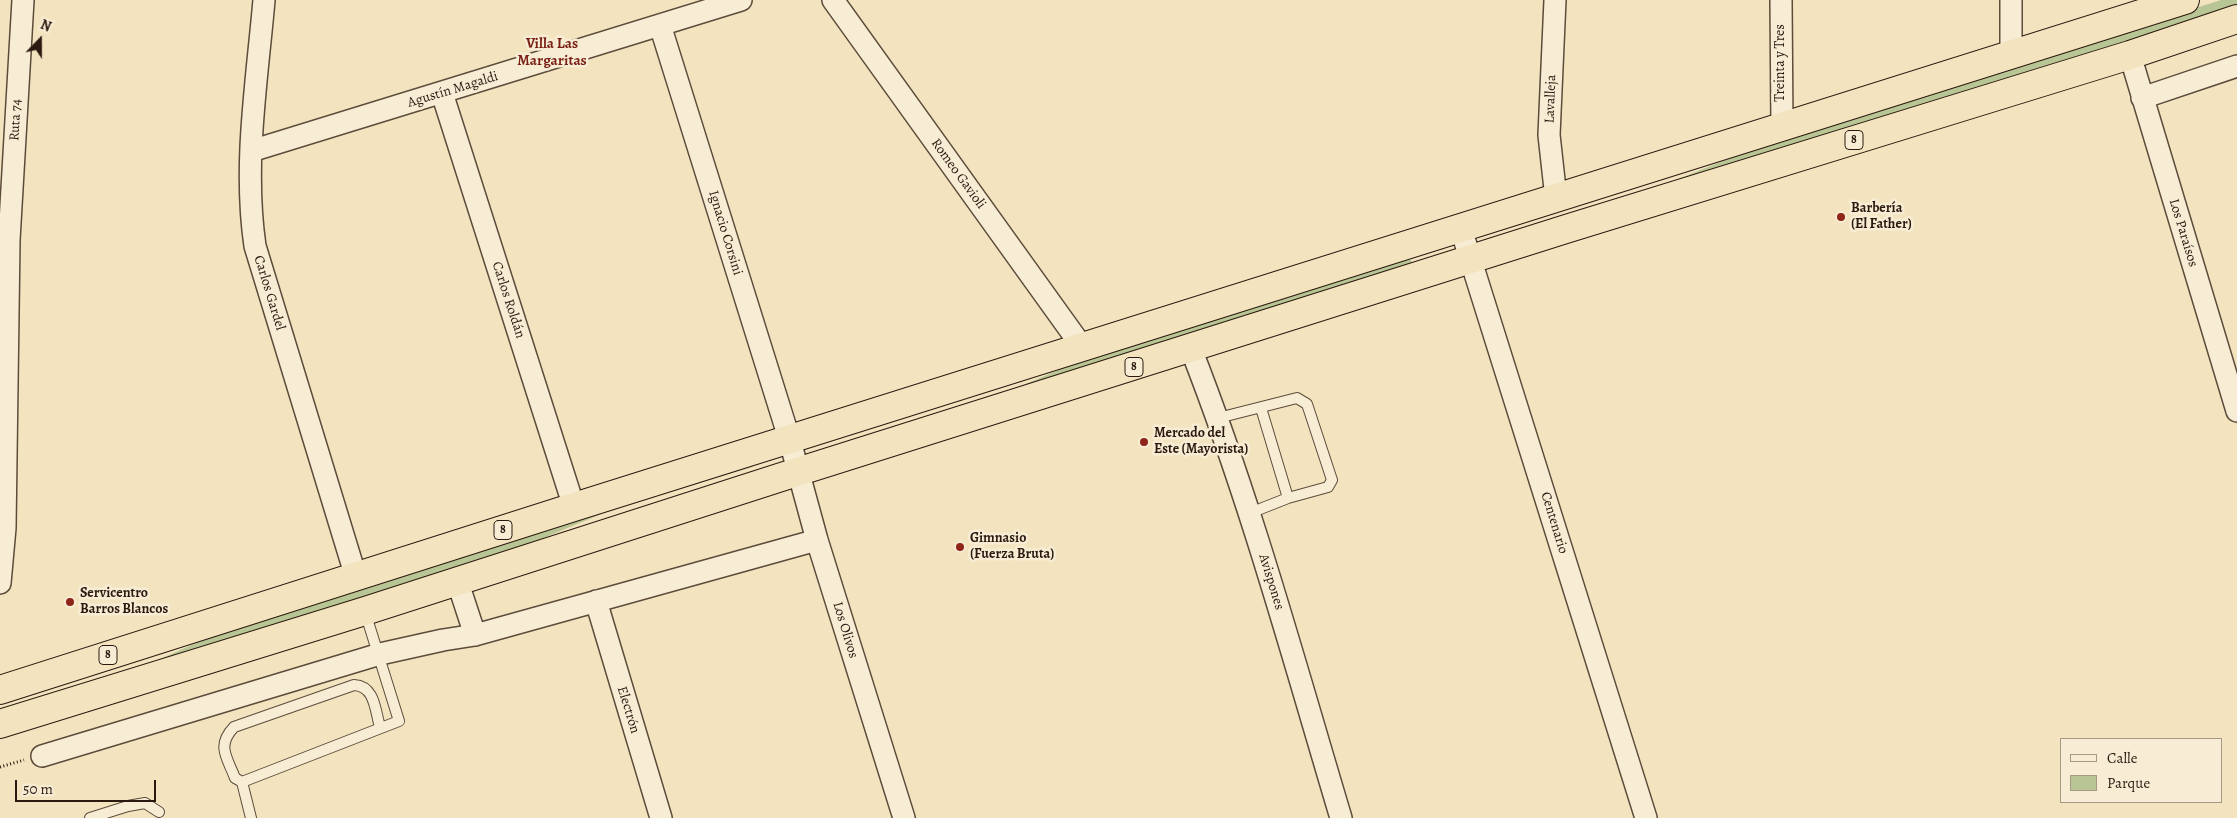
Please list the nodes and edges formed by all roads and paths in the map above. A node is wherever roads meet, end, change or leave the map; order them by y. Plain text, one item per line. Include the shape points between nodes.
1 (23, 0) edge
2 (264, 0) edge
3 (741, 0) edge
4 (833, 0) edge
5 (1555, 0) edge
6 (1781, 0) edge
7 (2011, 0) edge
8 (2186, 0) edge
9 (2237, 19) edge
10 (660, 25) junction
11 (2011, 55) junction
12 (2130, 55) junction
13 (2237, 66) edge
14 (442, 93) junction
15 (2142, 98) junction
16 (1782, 127) junction
17 (251, 151) junction
18 (1556, 198) junction
19 (1460, 229) junction
20 (5, 240) edge
21 (1471, 260) junction
22 (1083, 348) junction
23 (1191, 349) junction
24 (1261, 408) junction
25 (2237, 411) edge
26 (1218, 418) junction
27 (790, 440) junction
28 (2, 459) edge
29 (798, 472) junction
30 (1288, 498) junction
31 (574, 507) junction
32 (1250, 513) junction
33 (817, 540) junction
34 (356, 576) junction
35 (457, 580) junction
36 (0, 583) edge
37 (596, 601) junction
38 (365, 611) junction
39 (475, 636) junction
40 (380, 654) junction
41 (0, 690) edge
42 (0, 724) edge
43 (380, 727) junction
44 (42, 756) joint
45 (0, 767) edge
46 (242, 782) junction
47 (159, 812) dead end
48 (90, 818) edge
49 (251, 818) edge
50 (661, 818) edge
51 (904, 818) edge
52 (1341, 818) edge
53 (1646, 818) edge

1 - 20 street, Ruta 74
2 - 17 street, Carlos Gardel
3 - 10 street, Agustín Magaldi
4 - 22 street, Romeo Gavioli
5 - 18 street, Lavalleja via 1549,135
6 - 16 street, Treinta y Tres
7 - 11 street
8 - 11 highway, 8
9 - 12 highway, 8
10 - 14 street, Agustín Magaldi
10 - 27 street, Ignacio Corsini
11 - 16 highway, 8
12 - 15 street, Los Paraísos
12 - 21 highway, 8
13 - 15 street
14 - 17 street, Agustín Magaldi
14 - 31 street, Carlos Roldán
15 - 25 street, Los Paraísos
16 - 18 highway, 8
17 - 34 street, Carlos Gardel via 250,211 255,246
18 - 19 highway, 8
19 - 21 street, Centenario
19 - 22 highway, 8
20 - 28 street, Ruta 74
21 - 23 highway, 8
21 - 53 street, Centenario
22 - 27 highway, 8
23 - 26 street, Avispones
23 - 29 highway, 8
24 - 26 lane
24 - 30 lane
24 - 30 lane via 1297,398 1307,404 1332,480 1328,488
26 - 32 street, Avispones
27 - 29 street, Los Olivos
27 - 31 highway, 8
28 - 36 street, Ruta 74 via 5,528
29 - 33 street, Los Olivos
29 - 35 highway, 8
30 - 32 lane
31 - 34 highway, 8
32 - 52 street, Avispones
33 - 37 street
33 - 51 street, Los Olivos
34 - 41 highway, 8
35 - 38 highway, 8
35 - 39 street
37 - 39 street
37 - 50 street, Electrón
38 - 40 lane
38 - 42 highway, 8
39 - 40 street
40 - 43 lane via 399,721
40 - 44 street
43 - 46 lane
43 - 46 lane via 370,692 363,685 354,685 234,727 226,735 223,748 235,778
44 - 45 path
46 - 49 lane
47 - 48 lane via 145,803

